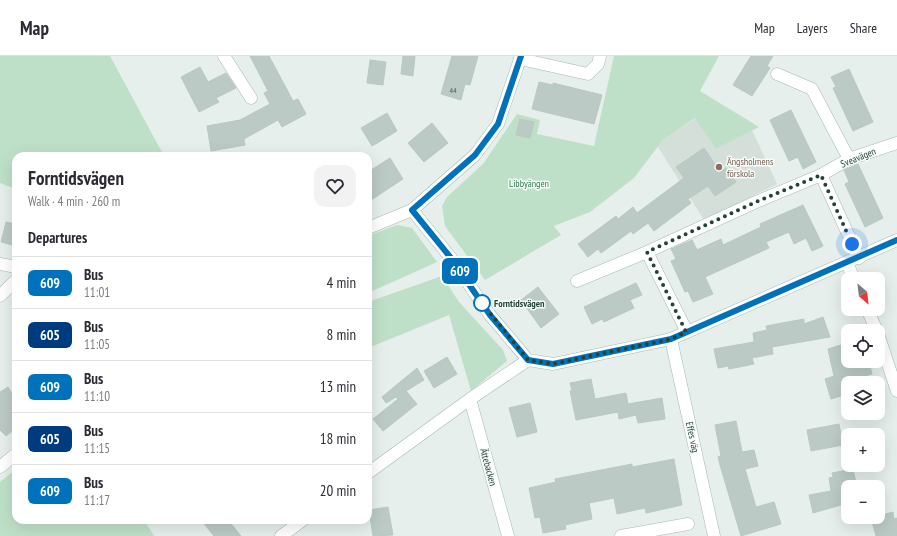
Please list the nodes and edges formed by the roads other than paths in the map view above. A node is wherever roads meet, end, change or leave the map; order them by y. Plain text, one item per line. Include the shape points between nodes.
1 (224, 56) edge
2 (600, 56) edge
3 (521, 57) edge
4 (777, 74) dead end
5 (251, 98) dead end
6 (897, 143) edge
7 (849, 159) junction
8 (821, 175) junction
9 (412, 210) junction
10 (372, 226) edge
11 (897, 240) edge
12 (647, 252) junction
13 (859, 258) junction
14 (847, 263) junction
15 (0, 264) edge
16 (12, 266) edge
17 (851, 272) edge
18 (577, 281) dead end
19 (12, 284) edge
20 (0, 296) edge
21 (686, 332) junction
22 (671, 339) junction
23 (885, 344) edge
24 (891, 352) edge
25 (528, 360) junction
26 (897, 391) edge
27 (470, 399) junction
28 (12, 457) edge
29 (1, 466) edge
30 (372, 470) edge
31 (298, 524) edge
32 (688, 524) dead end
33 (637, 535) edge
34 (281, 536) edge
35 (508, 536) edge
36 (621, 536) edge
37 (714, 536) edge

1 - 5 street
2 - 3 street via 598,64 588,74
3 - 9 street via 498,124 475,155
4 - 7 street via 812,89
6 - 7 street, Sveavägen
7 - 8 street, Sveavägen
8 - 12 street, Sveavägen
8 - 13 street
9 - 10 street
9 - 25 street via 451,258 490,315
11 - 13 street
12 - 18 street, Sveavägen
12 - 21 street
13 - 14 street
14 - 17 street
14 - 21 street
15 - 16 street
19 - 20 street
21 - 22 street
22 - 25 street via 553,364
22 - 37 street, Effes väg
23 - 24 street
24 - 26 street
25 - 27 street
27 - 30 street
27 - 35 street, Ättebacken
28 - 29 street
31 - 34 street
32 - 33 street
33 - 36 street

